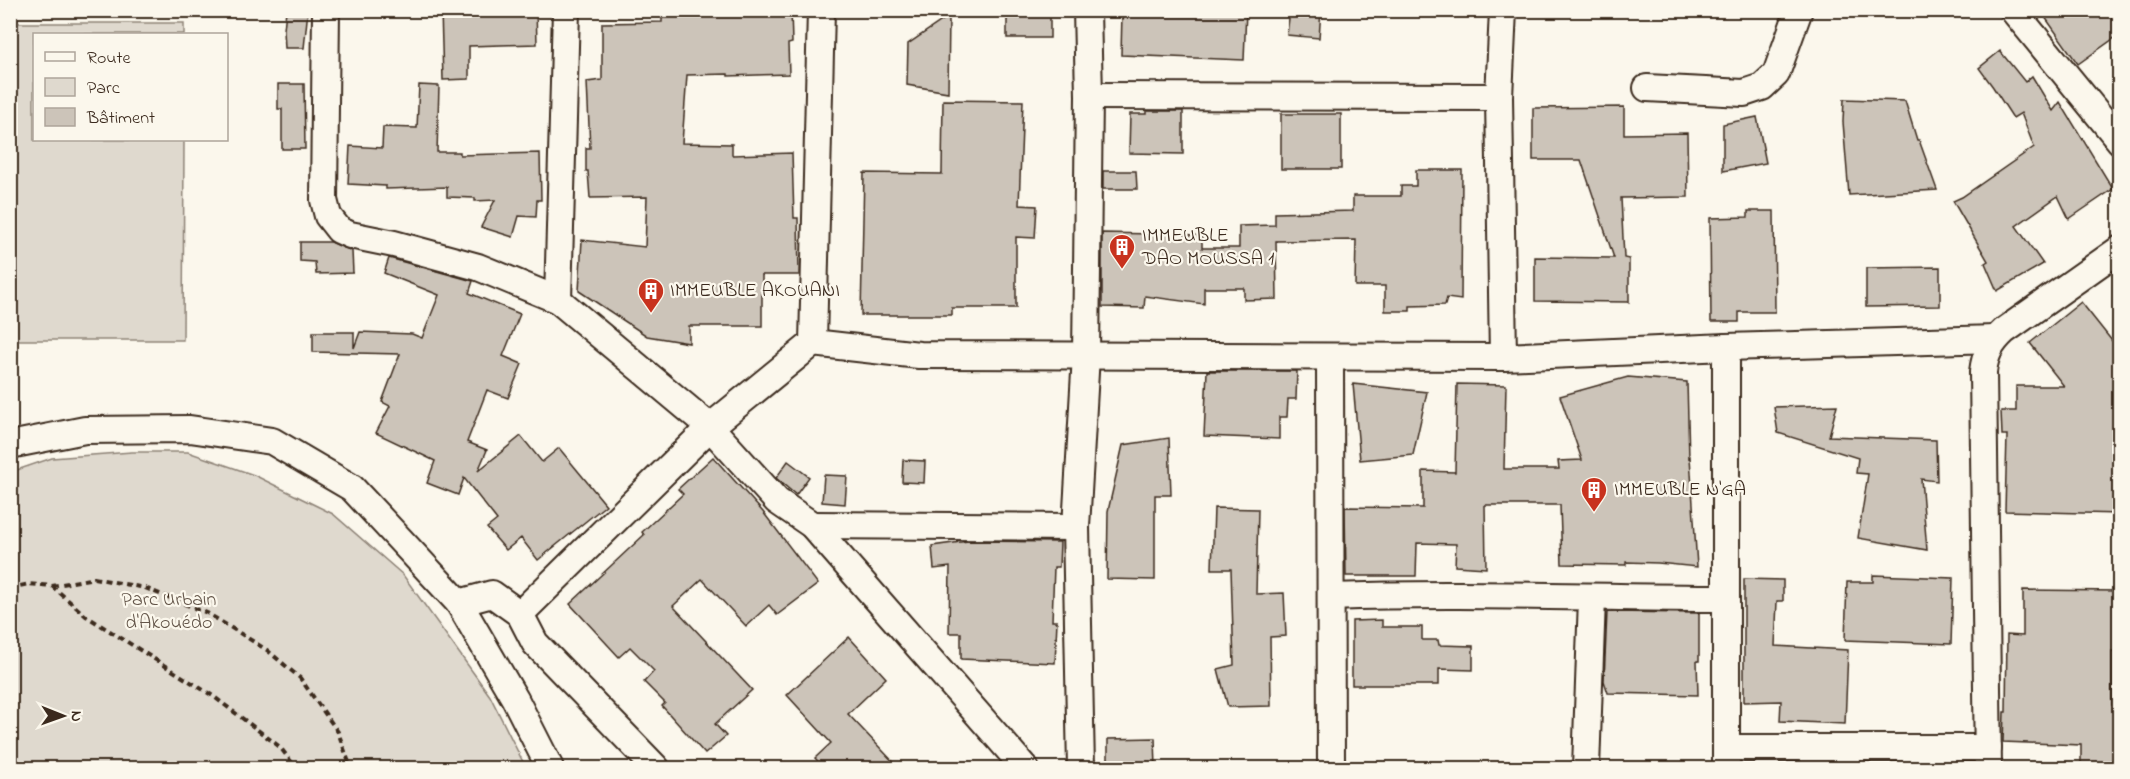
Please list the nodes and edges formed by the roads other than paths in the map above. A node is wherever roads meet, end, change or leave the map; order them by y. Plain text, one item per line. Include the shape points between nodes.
1 (326, 10) edge
2 (566, 10) edge
3 (821, 10) edge
4 (1087, 10) edge
5 (1503, 10) edge
6 (1799, 10) edge
7 (2013, 10) edge
8 (1647, 88) dead end
9 (1089, 96) junction
10 (1499, 97) junction
11 (2120, 141) edge
12 (2120, 249) edge
13 (558, 300) junction
14 (1995, 339) junction
15 (813, 343) junction
16 (1726, 347) junction
17 (1086, 355) junction
18 (1503, 357) junction
19 (1330, 358) junction
20 (710, 427) junction
21 (10, 445) edge
22 (812, 525) junction
23 (1076, 527) junction
24 (1331, 597) junction
25 (1592, 598) junction
26 (1726, 598) junction
27 (459, 603) junction
28 (520, 614) junction
29 (1726, 758) edge
30 (1988, 758) edge
31 (550, 768) edge
32 (656, 768) edge
33 (1026, 768) edge
34 (1081, 768) edge
35 (1331, 768) edge
36 (1586, 768) edge

1 - 13 street via 324,200 328,216 339,230 478,267
2 - 13 street
3 - 15 street
4 - 9 street
5 - 10 street
6 - 8 street via 1776,74 1762,87 1744,93
7 - 11 street
9 - 10 street
9 - 17 street
10 - 18 street
12 - 14 street
13 - 20 street
14 - 16 street
14 - 30 street via 1985,356 1983,372
15 - 17 street via 919,355
15 - 20 street
16 - 18 street
16 - 26 street
17 - 19 street
17 - 23 street
18 - 19 street
19 - 24 street
20 - 22 street via 777,501
20 - 28 street
21 - 27 street via 85,430 190,429 272,441 352,488
22 - 23 street
22 - 33 street
23 - 34 street
24 - 25 street via 1407,594
24 - 35 street
25 - 26 street
25 - 36 street
26 - 29 street
27 - 28 street via 492,594
27 - 31 street
28 - 32 street via 535,643
29 - 30 street

